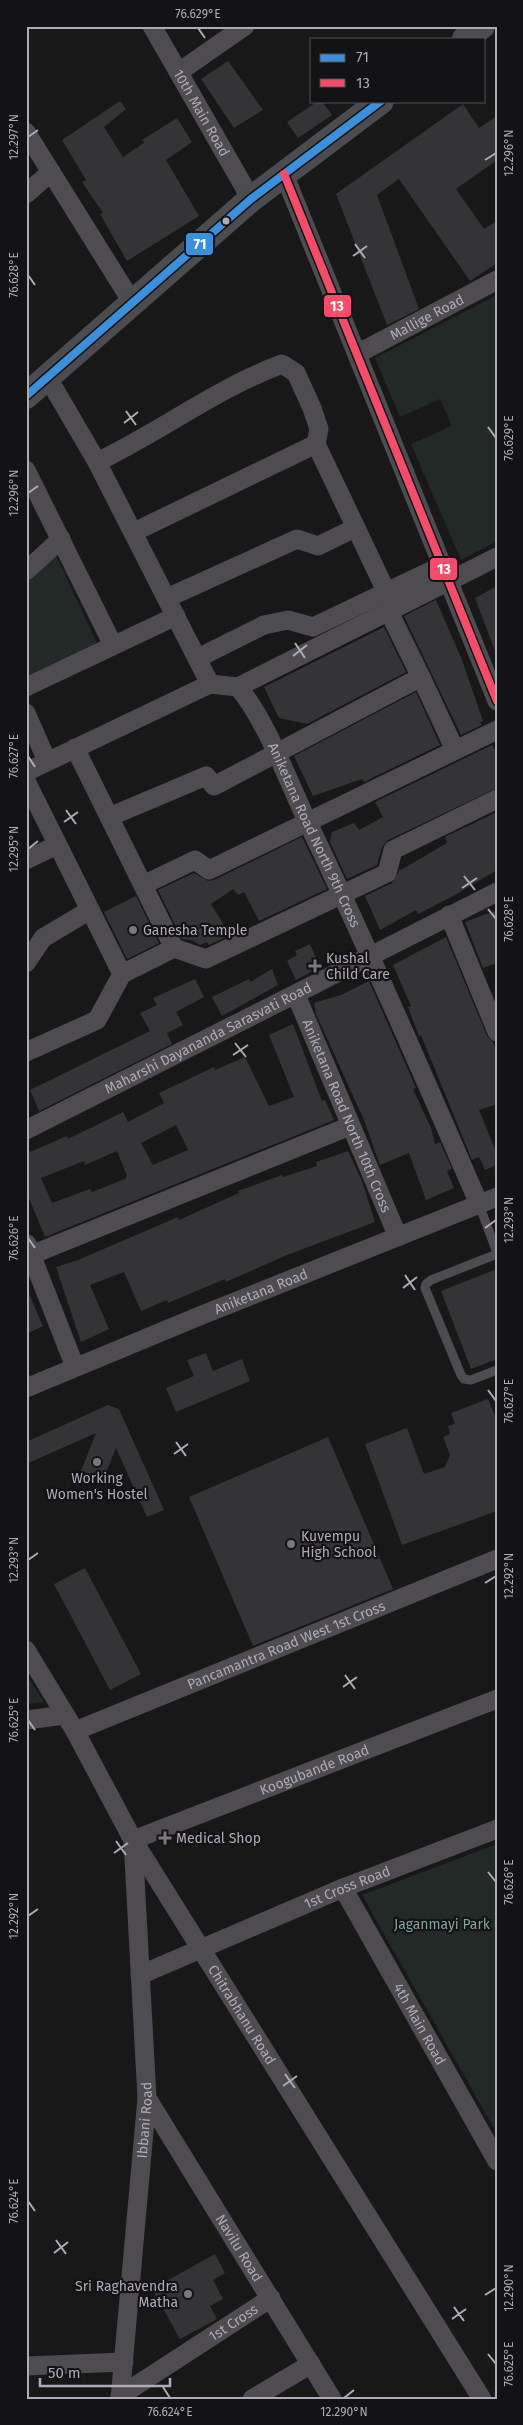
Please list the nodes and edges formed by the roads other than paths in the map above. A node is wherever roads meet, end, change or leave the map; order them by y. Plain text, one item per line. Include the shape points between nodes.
1 (152, 26) edge
2 (245, 26) edge
3 (482, 26) edge
4 (466, 38) edge
5 (179, 72) junction
6 (380, 102) edge
7 (26, 132) edge
8 (51, 172) junction
9 (284, 174) junction
10 (26, 194) edge
11 (251, 199) junction
12 (497, 280) edge
13 (132, 302) junction
14 (357, 354) junction
15 (48, 378) junction
16 (26, 396) edge
17 (316, 444) junction
18 (97, 462) junction
19 (26, 470) edge
20 (355, 528) junction
21 (134, 532) junction
22 (61, 539) junction
23 (497, 557) edge
24 (26, 570) edge
25 (446, 573) junction
26 (386, 591) junction
27 (167, 598) junction
28 (388, 610) junction
29 (176, 616) junction
30 (113, 645) junction
31 (198, 658) junction
32 (421, 677) junction
33 (210, 684) junction
34 (26, 687) edge
35 (238, 688) junction
36 (497, 701) edge
37 (26, 713) edge
38 (497, 730) edge
39 (75, 748) junction
40 (455, 750) junction
41 (276, 754) junction
42 (48, 761) junction
43 (26, 772) edge
44 (26, 781) edge
45 (497, 799) edge
46 (109, 817) junction
47 (307, 822) junction
48 (57, 845) junction
49 (26, 860) edge
50 (143, 885) junction
51 (497, 892) edge
52 (342, 894) junction
53 (90, 910) junction
54 (449, 915) junction
55 (174, 948) junction
56 (371, 955) junction
57 (26, 963) edge
58 (122, 974) junction
59 (296, 994) junction
60 (497, 1032) edge
61 (26, 1052) edge
62 (27, 1126) edge
63 (350, 1126) junction
64 (488, 1201) edge
65 (398, 1237) junction
66 (29, 1249) edge
67 (497, 1254) edge
68 (75, 1367) junction
69 (497, 1370) edge
70 (26, 1388) edge
71 (497, 1559) edge
72 (26, 1650) edge
73 (497, 1699) edge
74 (26, 1720) edge
75 (70, 1723) junction
76 (497, 1829) edge
77 (133, 1840) junction
78 (343, 1888) junction
79 (200, 1949) junction
80 (140, 1974) junction
81 (147, 2098) junction
82 (494, 2150) edge
83 (271, 2298) junction
84 (124, 2362) junction
85 (311, 2364) junction
86 (26, 2366) edge
87 (120, 2398) edge
88 (252, 2399) edge
89 (332, 2399) edge
90 (482, 2399) edge

1 - 5 street, 10th Main Road
2 - 5 street
3 - 4 main road
5 - 11 street, 10th Main Road
6 - 9 main road
7 - 8 street
8 - 10 street
8 - 13 street
9 - 11 main road
9 - 14 street
11 - 13 main road
12 - 14 street, Mallige Road
13 - 15 main road
14 - 25 street
15 - 16 main road
15 - 18 street
17 - 18 street via 319,429 312,408 296,373 282,364 256,374
17 - 20 street
17 - 21 street
18 - 21 street
19 - 22 street
20 - 26 street
20 - 27 street via 318,546 297,539
21 - 27 street
22 - 24 street
22 - 30 street
23 - 25 street
25 - 26 street
25 - 28 street
25 - 36 street
26 - 31 street via 313,627 288,620 274,622
27 - 29 street
28 - 32 street
28 - 35 street
29 - 30 street
29 - 31 street
30 - 34 street
31 - 33 street
32 - 40 street
32 - 41 street
33 - 35 street
33 - 39 street
35 - 41 street, Aniketana Road North 9th Cross via 247,698
37 - 42 street
38 - 40 street
39 - 42 street
39 - 46 street
40 - 47 street
41 - 46 street via 214,786 206,776
41 - 47 street, Aniketana Road North 9th Cross
42 - 43 street
44 - 48 street
45 - 52 street via 393,850 387,873
46 - 50 street
47 - 50 street via 209,870 195,860
47 - 52 street, Aniketana Road North 9th Cross
48 - 49 street
48 - 53 street
50 - 55 street
51 - 54 street, Maharshi Dayananda Sarasvati Road
52 - 55 street via 206,959
52 - 56 street, Aniketana Road North 9th Cross
53 - 57 street via 44,938
53 - 58 street
54 - 56 street, Maharshi Dayananda Sarasvati Road
54 - 60 street
55 - 58 street
56 - 59 street, Maharshi Dayananda Sarasvati Road
56 - 64 street, Aniketana Road North 9th Cross
58 - 61 street via 97,1020
59 - 62 street, Maharshi Dayananda Sarasvati Road
59 - 63 street, Aniketana Road North 10th Cross
63 - 65 street, Aniketana Road North 10th Cross
63 - 66 street
64 - 65 street, Aniketana Road
64 - 67 lane
65 - 68 street, Aniketana Road
66 - 68 street
67 - 69 lane via 431,1280 425,1288 464,1379 471,1380
68 - 70 street, Aniketana Road
71 - 75 street, Pancamantra Road West 1st Cross
72 - 75 street, Chitrabhanu Road
73 - 77 street, Koogubande Road
74 - 75 street, Pancamantra Road West 1st Cross
75 - 77 street, Chitrabhanu Road
76 - 78 street, 1st Cross Road
77 - 79 street, Chitrabhanu Road
77 - 80 street, Ibbani Road
78 - 79 street, 1st Cross Road
78 - 82 street, 4th Main Road
79 - 80 street, 1st Cross Road
79 - 90 street, Chitrabhanu Road
80 - 81 street, Ibbani Road
81 - 83 street, Navilu Road
81 - 84 street, Ibbani Road
83 - 85 street, Navilu Road
83 - 87 street, 1st Cross
84 - 86 street
84 - 87 street, Ibbani Road
85 - 88 street
85 - 89 street, Navilu Road

